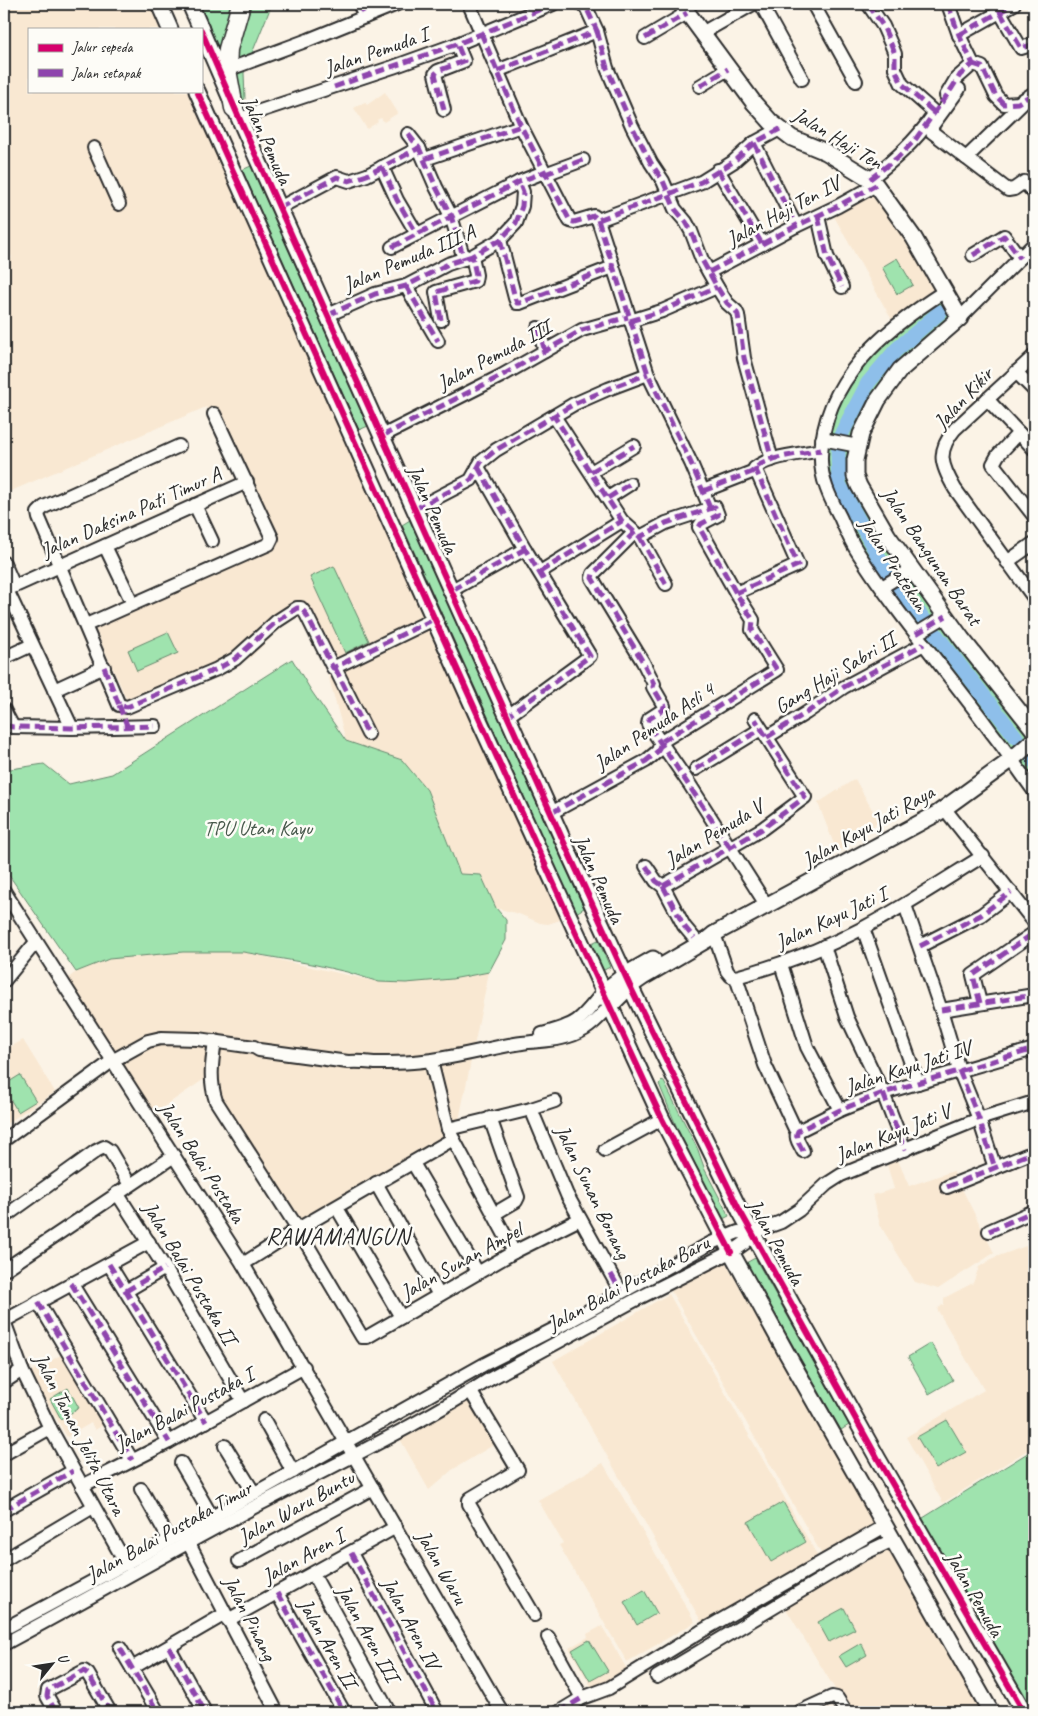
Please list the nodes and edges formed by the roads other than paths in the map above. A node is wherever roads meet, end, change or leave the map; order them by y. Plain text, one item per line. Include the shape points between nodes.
1 (159, 4) edge
2 (190, 4) edge
3 (241, 4) edge
4 (358, 4) edge
5 (397, 4) edge
6 (469, 4) edge
7 (553, 4) edge
8 (581, 4) edge
9 (753, 4) edge
10 (761, 4) edge
11 (813, 4) edge
12 (868, 4) edge
13 (948, 4) edge
14 (1014, 4) edge
15 (684, 8) edge
16 (524, 9) edge
17 (1000, 12) junction
18 (365, 17) junction
19 (170, 28) edge
20 (200, 28) edge
21 (597, 31) junction
22 (202, 32) edge
23 (481, 33) junction
24 (702, 33) junction
25 (959, 36) junction
26 (645, 38) dead end
27 (456, 44) junction
28 (1034, 44) edge
29 (973, 64) junction
30 (728, 69) junction
31 (227, 70) junction
32 (497, 71) junction
33 (802, 79) dead end
34 (856, 82) dead end
35 (700, 86) dead end
36 (959, 89) dead end
37 (197, 92) edge
38 (1032, 96) edge
39 (444, 110) dead end
40 (935, 113) junction
41 (237, 114) junction
42 (522, 126) junction
43 (780, 129) junction
44 (408, 134) dead end
45 (754, 143) junction
46 (94, 148) dead end
47 (422, 154) junction
48 (966, 158) junction
49 (583, 160) dead end
50 (382, 168) junction
51 (718, 170) junction
52 (544, 173) junction
53 (1034, 174) edge
54 (520, 182) junction
55 (873, 182) junction
56 (1024, 182) junction
57 (1034, 193) edge
58 (668, 195) junction
59 (119, 204) dead end
60 (282, 206) junction
61 (452, 216) junction
62 (818, 216) junction
63 (598, 220) junction
64 (796, 226) junction
65 (417, 234) junction
66 (500, 240) junction
67 (762, 244) junction
68 (1034, 244) edge
69 (392, 247) dead end
70 (974, 255) dead end
71 (468, 258) junction
72 (1020, 258) junction
73 (612, 267) junction
74 (709, 272) junction
75 (406, 286) junction
76 (717, 287) junction
77 (842, 287) dead end
78 (954, 307) junction
79 (328, 315) junction
80 (629, 319) junction
81 (441, 320) dead end
82 (538, 328) dead end
83 (438, 341) dead end
84 (545, 351) junction
85 (1034, 356) edge
86 (1016, 372) junction
87 (648, 374) junction
88 (1034, 390) edge
89 (987, 399) junction
90 (214, 414) dead end
91 (554, 416) junction
92 (1019, 433) junction
93 (382, 436) junction
94 (822, 445) junction
95 (179, 446) dead end
96 (634, 446) dead end
97 (858, 446) junction
98 (1034, 449) edge
99 (772, 460) junction
100 (478, 467) junction
101 (755, 468) junction
102 (591, 472) junction
103 (247, 482) junction
104 (630, 484) dead end
105 (702, 490) junction
106 (608, 498) junction
107 (195, 505) junction
108 (710, 508) junction
109 (415, 509) junction
110 (1034, 516) edge
111 (622, 521) junction
112 (637, 534) junction
113 (212, 541) dead end
114 (1034, 543) edge
115 (105, 546) junction
116 (525, 549) junction
117 (1007, 562) junction
118 (4, 563) edge
119 (60, 567) junction
120 (906, 571) junction
121 (540, 572) junction
122 (666, 584) dead end
123 (885, 584) junction
124 (8, 589) edge
125 (452, 590) junction
126 (736, 593) junction
127 (129, 596) dead end
128 (1034, 597) edge
129 (434, 619) junction
130 (941, 619) junction
131 (86, 625) junction
132 (922, 636) junction
133 (32, 645) junction
134 (4, 658) edge
135 (104, 667) junction
136 (335, 668) junction
137 (54, 690) junction
138 (117, 700) junction
139 (4, 710) edge
140 (508, 716) junction
141 (8, 726) edge
142 (155, 726) dead end
143 (72, 728) junction
144 (128, 728) junction
145 (761, 729) junction
146 (1034, 730) edge
147 (368, 734) dead end
148 (1034, 740) edge
149 (662, 742) junction
150 (1012, 758) junction
151 (696, 769) dead end
152 (1034, 791) edge
153 (944, 808) junction
154 (551, 813) junction
155 (729, 846) junction
156 (983, 856) junction
157 (646, 866) dead end
158 (663, 886) junction
159 (4, 892) edge
160 (1011, 892) junction
161 (905, 905) junction
162 (766, 906) junction
163 (1034, 922) edge
164 (863, 928) junction
165 (1034, 933) edge
166 (714, 934) junction
167 (694, 938) junction
168 (36, 942) junction
169 (824, 946) junction
170 (920, 946) junction
171 (781, 964) junction
172 (736, 978) junction
173 (628, 981) junction
174 (4, 982) edge
175 (604, 992) junction
176 (1034, 995) edge
177 (980, 1003) junction
178 (610, 1006) junction
179 (941, 1010) junction
180 (215, 1041) junction
181 (522, 1043) junction
182 (1034, 1049) edge
183 (112, 1061) junction
184 (431, 1061) junction
185 (959, 1070) junction
186 (918, 1084) junction
187 (883, 1093) junction
188 (555, 1101) dead end
189 (1034, 1102) edge
190 (531, 1109) junction
191 (840, 1110) junction
192 (490, 1118) junction
193 (662, 1119) junction
194 (979, 1120) junction
195 (798, 1131) junction
196 (450, 1134) junction
197 (4, 1140) edge
198 (605, 1150) dead end
199 (905, 1150) junction
200 (803, 1151) dead end
201 (1034, 1152) edge
202 (174, 1156) junction
203 (413, 1163) junction
204 (995, 1168) junction
205 (376, 1183) junction
206 (130, 1185) junction
207 (947, 1187) dead end
208 (117, 1193) junction
209 (337, 1208) junction
210 (1034, 1211) edge
211 (494, 1214) junction
212 (4, 1217) edge
213 (580, 1219) junction
214 (298, 1228) junction
215 (989, 1231) dead end
216 (752, 1233) junction
217 (723, 1237) junction
218 (149, 1242) junction
219 (514, 1252) junction
220 (730, 1252) junction
221 (109, 1264) junction
222 (243, 1264) junction
223 (165, 1268) junction
224 (4, 1270) edge
225 (478, 1273) junction
226 (71, 1283) junction
227 (126, 1291) junction
228 (621, 1292) junction
229 (439, 1295) junction
230 (38, 1302) junction
231 (401, 1317) junction
232 (4, 1321) edge
233 (568, 1322) junction
234 (575, 1334) junction
235 (483, 1365) junction
236 (304, 1366) junction
237 (22, 1370) junction
238 (490, 1379) junction
239 (4, 1382) edge
240 (470, 1392) junction
241 (243, 1401) junction
242 (264, 1420) dead end
243 (206, 1422) junction
244 (50, 1428) junction
245 (347, 1441) junction
246 (169, 1442) junction
247 (224, 1446) dead end
248 (4, 1454) edge
249 (354, 1454) junction
250 (132, 1460) junction
251 (181, 1463) dead end
252 (73, 1471) junction
253 (293, 1472) junction
254 (82, 1486) junction
255 (141, 1488) dead end
256 (373, 1488) junction
257 (254, 1493) junction
258 (93, 1507) junction
259 (4, 1510) edge
260 (212, 1517) junction
261 (886, 1526) junction
262 (396, 1527) junction
263 (862, 1538) junction
264 (169, 1539) junction
265 (893, 1540) junction
266 (188, 1542) junction
267 (869, 1551) junction
268 (351, 1553) junction
269 (4, 1560) edge
270 (239, 1562) dead end
271 (126, 1564) junction
272 (313, 1574) junction
273 (277, 1593) junction
274 (534, 1615) dead end
275 (227, 1617) junction
276 (4, 1629) edge
277 (700, 1632) junction
278 (548, 1637) dead end
279 (4, 1644) edge
280 (710, 1645) junction
281 (169, 1647) junction
282 (120, 1648) dead end
283 (132, 1668) junction
284 (657, 1678) dead end
285 (582, 1698) junction
286 (56, 1712) edge
287 (110, 1712) edge
288 (158, 1712) edge
289 (205, 1712) edge
290 (277, 1712) edge
291 (344, 1712) edge
292 (389, 1712) edge
293 (437, 1712) edge
294 (502, 1712) edge
295 (560, 1712) edge
296 (799, 1712) edge
297 (846, 1712) edge
298 (991, 1712) edge
299 (1024, 1712) edge

1 - 19 main road
2 - 20 main road, Jalan Pemuda
3 - 31 highway via 228,49
4 - 18 street
5 - 18 street
6 - 23 street
7 - 16 street, Jalan Pemuda I
8 - 21 street via 586,7
9 - 24 street
10 - 33 street
11 - 34 street
12 - 40 street via 891,44 895,70 902,84
13 - 25 street
14 - 17 street
15 - 24 main road, Jalan Haji Ten
15 - 26 street
16 - 23 street, Jalan Pemuda I
17 - 25 street
17 - 28 street via 1021,48
18 - 31 street
21 - 32 street
21 - 58 street via 632,126
22 - 41 main road, Jalan Pemuda
23 - 27 street, Jalan Pemuda I
23 - 32 street
24 - 30 main road, Jalan Haji Ten
25 - 29 street
27 - 39 street via 464,61 435,74
27 - 41 street, Jalan Pemuda I via 254,113
29 - 38 street via 985,70 1001,103 1018,103
29 - 40 street, Jalan Haji Ten IV via 956,79
30 - 35 street
30 - 43 main road, Jalan Haji Ten via 754,103
31 - 41 highway
32 - 42 street
36 - 48 street via 932,130
37 - 129 main road, Jalan Pemuda
38 - 48 street
40 - 55 street, Jalan Haji Ten IV via 915,140
41 - 60 main road, Jalan Pemuda
42 - 47 street
42 - 52 street
43 - 45 street
43 - 55 main road, Jalan Haji Ten via 792,138 826,152
44 - 47 street
45 - 51 street
45 - 64 street
46 - 59 street
47 - 50 street
47 - 61 street
48 - 56 street via 1008,190
49 - 52 street
50 - 60 street via 351,180 337,177
50 - 65 street
51 - 58 street via 701,182
51 - 67 street
52 - 54 street
52 - 63 street via 570,221 594,216
53 - 56 street
54 - 61 street
54 - 66 street, Jalan Pemuda III A via 522,206 516,223
55 - 62 street, Jalan Haji Ten IV
55 - 78 main road, Jalan Haji Ten via 914,238
56 - 57 street
58 - 63 street
58 - 74 street via 691,231
60 - 79 main road, Jalan Pemuda
61 - 65 street
61 - 71 street
62 - 64 street, Jalan Haji Ten IV
62 - 77 street via 827,256
63 - 73 street
64 - 67 street, Jalan Haji Ten IV
65 - 69 street
66 - 71 street, Jalan Pemuda III A
66 - 73 street via 517,303
67 - 74 street, Jalan Haji Ten IV
68 - 72 street, Jalan Bangunan Barat
70 - 72 street via 1004,236
71 - 75 street, Jalan Pemuda III A via 448,264
71 - 81 street via 477,278 436,292
72 - 78 street, Jalan Bangunan Barat
73 - 80 street
74 - 76 street
75 - 79 street, Jalan Pemuda III A via 375,294
75 - 83 street
76 - 80 street, Jalan Pemuda III via 662,311
76 - 99 street via 738,316 744,358
78 - 94 street, Jalan Pratekan via 899,322 855,366 836,393 826,420
78 - 97 main road, Jalan Bangunan Barat via 878,400
79 - 93 main road, Jalan Pemuda
80 - 84 street, Jalan Pemuda III via 582,330
80 - 87 street
82 - 84 street
84 - 93 street, Jalan Pemuda III
85 - 86 street, Jalan Kikir
86 - 88 street
86 - 89 street, Jalan Kikir
87 - 91 street via 608,388
87 - 105 street
89 - 92 street
89 - 117 street, Jalan Kikir via 947,439 942,459 955,489
90 - 103 street
91 - 100 street via 496,450
91 - 102 street
92 - 98 street
92 - 110 street via 993,464
93 - 109 main road, Jalan Pemuda
94 - 97 street
94 - 99 street
94 - 123 street, Jalan Pratekan via 820,458 825,487 856,549
95 - 119 street via 40,511 39,518
96 - 102 street
97 - 120 main road, Jalan Bangunan Barat via 855,476
99 - 101 street
100 - 109 street via 471,480
100 - 116 street
101 - 105 street via 752,472
101 - 126 street via 798,565
102 - 106 street
103 - 107 street, Jalan Daksina Pati Timur A
103 - 131 street via 272,538 269,544
104 - 106 street
105 - 108 street
106 - 111 street
107 - 113 street
107 - 115 street, Jalan Daksina Pati Timur A
108 - 112 street
108 - 126 street via 715,507 718,515 699,527
109 - 125 main road, Jalan Pemuda
111 - 112 street
111 - 121 street
112 - 122 street
112 - 149 street via 592,578 643,662 664,706 648,722
114 - 117 street
115 - 119 street, Jalan Daksina Pati Timur A
115 - 127 street
116 - 121 street
116 - 125 street
117 - 128 street, Jalan Kikir
118 - 124 street
119 - 124 street, Jalan Daksina Pati Timur A
119 - 131 street
120 - 123 street
120 - 130 main road, Jalan Bangunan Barat
121 - 140 street via 590,656
123 - 132 street, Jalan Pratekan
124 - 133 street
125 - 140 main road, Jalan Pemuda
126 - 149 street, Jalan Pemuda Asli 4 via 753,620 752,630 777,670
129 - 136 street
129 - 175 main road, Jalan Pemuda
130 - 132 street, Gang Haji Sabri II
130 - 146 main road, Jalan Bangunan Barat
131 - 135 street
132 - 145 street, Gang Haji Sabri II via 806,713
132 - 150 street, Jalan Pratekan
133 - 134 street
133 - 137 street
135 - 137 street
135 - 138 street
136 - 138 street via 331,667 301,608 292,611 244,652 217,669 127,706
136 - 147 street
137 - 143 street
138 - 144 street
139 - 141 street
140 - 154 main road, Jalan Pemuda
141 - 143 street
142 - 144 street
143 - 144 street
145 - 151 street, Gang Haji Sabri II
145 - 155 street, Jalan Pemuda V via 805,798 780,817
148 - 150 main road, Jalan Kayu Jati Raya
149 - 154 street, Jalan Pemuda Asli 4 via 646,761
149 - 155 street
150 - 152 street, Jalan Pratekan
150 - 153 main road, Jalan Kayu Jati Raya
153 - 156 street
153 - 162 main road, Jalan Kayu Jati Raya
154 - 173 main road, Jalan Pemuda
155 - 158 street, Jalan Pemuda V
155 - 162 street
156 - 160 street
156 - 161 street, Jalan Kayu Jati I
157 - 158 street, Jalan Pemuda V
158 - 167 street
159 - 168 street, Jalan Balai Pustaka
160 - 163 street
160 - 170 street via 981,915
161 - 164 street, Jalan Kayu Jati I
161 - 170 street
162 - 166 main road, Jalan Kayu Jati Raya
164 - 169 street, Jalan Kayu Jati I
164 - 186 street
165 - 177 street via 972,975
166 - 167 main road, Jalan Kayu Jati Raya
166 - 172 street via 727,971
166 - 173 main road, Jalan Kayu Jati Raya
167 - 173 main road, Jalan Kayu Jati Raya
168 - 174 street
168 - 183 street, Jalan Balai Pustaka
169 - 171 street, Jalan Kayu Jati I
169 - 187 street via 847,1017
170 - 179 street
171 - 172 street, Jalan Kayu Jati I
171 - 191 street via 807,1047
172 - 195 street via 765,1065
173 - 175 main road, Jalan Kayu Jati Raya
173 - 178 main road, Jalan Kayu Jati Raya
173 - 216 main road, Jalan Pemuda
175 - 178 main road, Jalan Pemuda
175 - 181 street via 577,1022
176 - 177 street
177 - 179 street
178 - 181 street via 596,1021 570,1036
178 - 193 main road, Jalan Pemuda
179 - 185 street
180 - 183 street via 161,1038 148,1041
180 - 184 street via 348,1062
180 - 214 street via 211,1082 216,1101
181 - 184 street
182 - 185 street, Jalan Kayu Jati IV
183 - 197 street
183 - 202 street, Jalan Balai Pustaka
184 - 196 street
185 - 186 street, Jalan Kayu Jati IV
185 - 194 street
186 - 187 street, Jalan Kayu Jati IV
187 - 191 street, Jalan Kayu Jati IV
187 - 199 street
188 - 190 street
189 - 194 street, Jalan Kayu Jati V
190 - 192 street
190 - 213 street, Jalan Sunan Bonang via 560,1181
191 - 195 street, Jalan Kayu Jati IV
192 - 196 street
192 - 211 street via 518,1197
193 - 198 street
193 - 217 main road, Jalan Pemuda
194 - 199 street, Jalan Kayu Jati V
194 - 204 street
195 - 200 street via 796,1136
196 - 203 street
196 - 211 street
199 - 216 street, Jalan Kayu Jati V via 841,1175 781,1222
201 - 204 street
202 - 206 street
202 - 222 street, Jalan Balai Pustaka
203 - 205 street
203 - 225 street
204 - 207 street
205 - 209 street
205 - 229 street
206 - 208 street
206 - 212 street via 110,1151 104,1147
208 - 218 street, Jalan Balai Pustaka II
208 - 224 street
209 - 214 street
209 - 231 street
210 - 215 street
211 - 219 street
213 - 219 street, Jalan Sunan Ampel
213 - 228 street, Jalan Sunan Bonang
214 - 222 street
214 - 231 street, Jalan Sunan Ampel via 362,1338
216 - 217 street, Jalan Balai Pustaka Baru via 738,1232
216 - 220 street, Jalan Balai Pustaka Baru via 745,1243
216 - 299 main road, Jalan Pemuda
217 - 220 main road, Jalan Pemuda
217 - 228 street, Jalan Balai Pustaka Baru
218 - 221 street
218 - 223 street, Jalan Balai Pustaka II
219 - 225 street, Jalan Sunan Ampel
220 - 234 street, Jalan Balai Pustaka Baru
220 - 261 main road, Jalan Pemuda
221 - 226 street
221 - 227 street
222 - 236 street, Jalan Balai Pustaka
223 - 227 street
223 - 241 street, Jalan Balai Pustaka II
225 - 229 street, Jalan Sunan Ampel
226 - 230 street
226 - 246 street
227 - 243 street
228 - 233 street, Jalan Balai Pustaka Baru
229 - 231 street, Jalan Sunan Ampel
230 - 232 street
230 - 250 street
232 - 237 street, Jalan Taman Jelita Utara
233 - 234 street
233 - 235 street, Jalan Balai Pustaka Baru
234 - 238 street, Jalan Balai Pustaka Baru
235 - 238 street
235 - 245 street, Jalan Balai Pustaka Baru
236 - 241 street, Jalan Balai Pustaka I
236 - 245 street, Jalan Balai Pustaka
237 - 239 street
237 - 244 street, Jalan Taman Jelita Utara
238 - 240 street, Jalan Balai Pustaka Baru
240 - 249 street, Jalan Balai Pustaka Baru
240 - 274 street via 518,1470 471,1498 469,1504
241 - 243 street, Jalan Balai Pustaka I
242 - 253 street
243 - 246 street, Jalan Balai Pustaka I
244 - 248 street
244 - 252 street, Jalan Taman Jelita Utara
245 - 249 street, Jalan Waru
245 - 253 street, Jalan Balai Pustaka Timur
246 - 250 street, Jalan Balai Pustaka I
247 - 257 street
249 - 256 street, Jalan Waru
249 - 266 street, Jalan Balai Pustaka Timur
250 - 254 street, Jalan Balai Pustaka I
251 - 260 street
252 - 254 street, Jalan Taman Jelita Utara
252 - 259 street
253 - 257 street, Jalan Balai Pustaka Timur
254 - 258 street, Jalan Taman Jelita Utara
255 - 264 street
256 - 262 street, Jalan Waru
256 - 270 street, Jalan Waru Buntu
257 - 260 street, Jalan Balai Pustaka Timur
258 - 269 street
258 - 271 street, Jalan Taman Jelita Utara
260 - 264 street, Jalan Balai Pustaka Timur
261 - 263 street
261 - 265 main road, Jalan Pemuda
262 - 268 street, Jalan Aren I
262 - 294 street, Jalan Waru
263 - 267 street
263 - 277 street
264 - 271 street, Jalan Balai Pustaka Timur
265 - 267 street
265 - 298 main road, Jalan Pemuda
266 - 275 street, Jalan Pinang
266 - 279 street, Jalan Balai Pustaka Timur
267 - 280 street
268 - 272 street, Jalan Aren I
268 - 293 street, Jalan Aren IV
271 - 276 street, Jalan Balai Pustaka Timur
272 - 273 street, Jalan Aren I
272 - 292 street, Jalan Aren III
273 - 275 street, Jalan Aren I
273 - 291 street, Jalan Aren II
275 - 281 street, Jalan Aren I
275 - 290 street, Jalan Pinang
277 - 280 street
277 - 285 street via 609,1688
278 - 285 street
280 - 284 street
281 - 283 street, Jalan Aren I
281 - 289 street
282 - 283 street
283 - 288 street
285 - 295 street
286 - 287 street via 47,1693 50,1688 85,1671
296 - 297 street via 832,1697 837,1698

